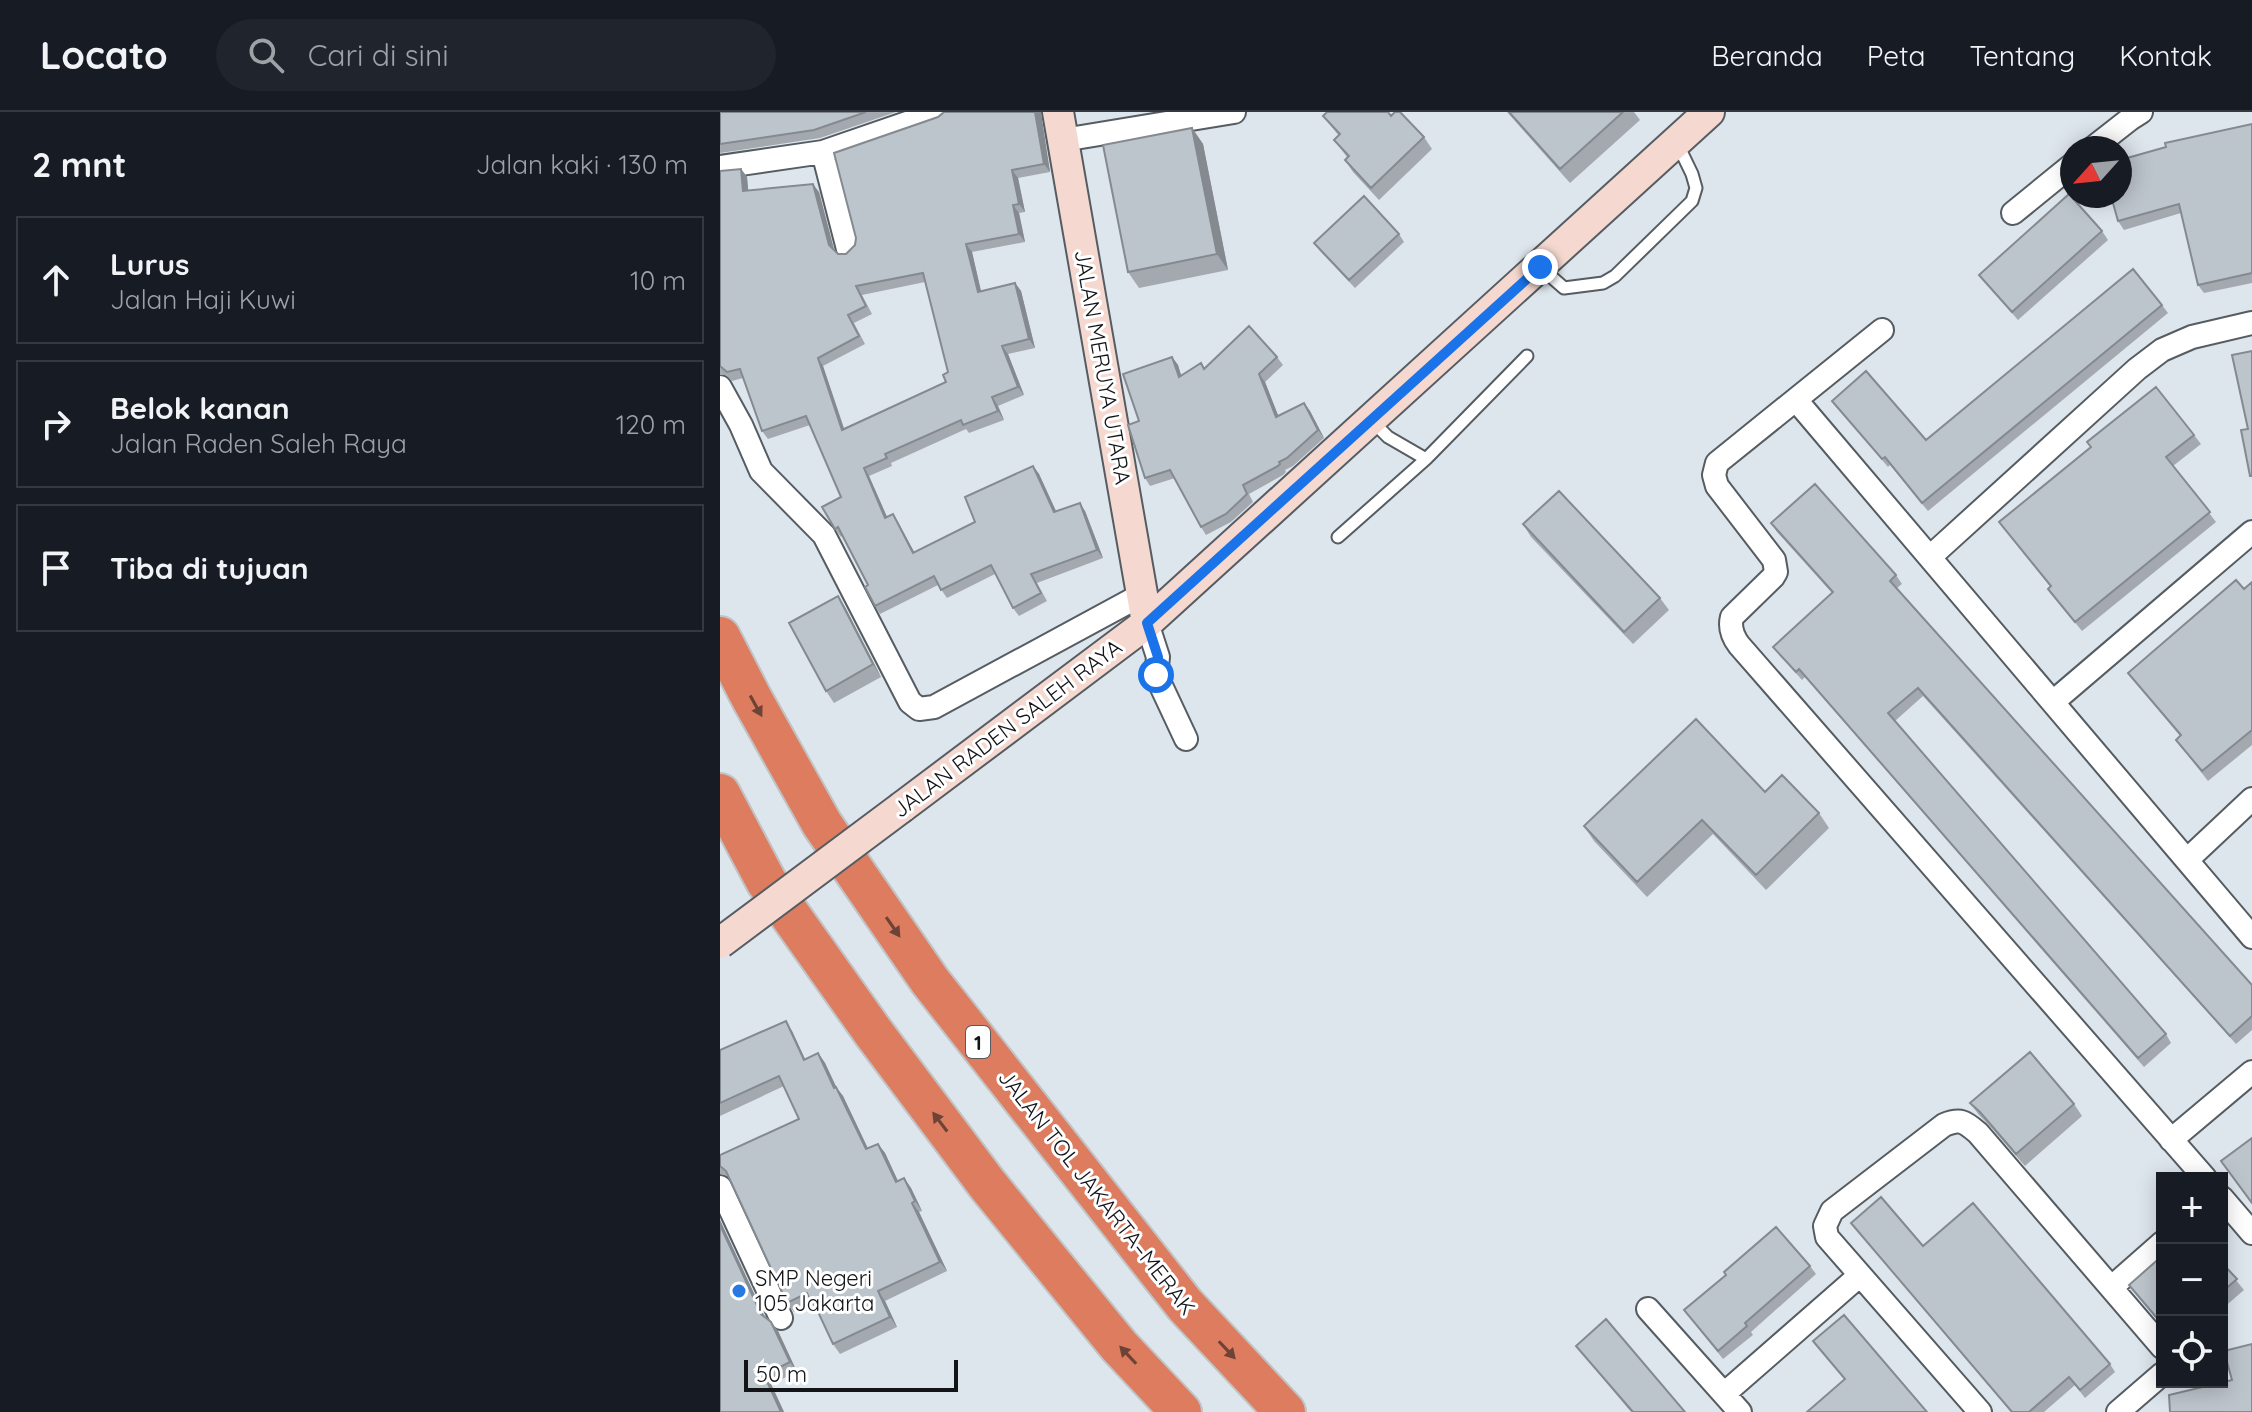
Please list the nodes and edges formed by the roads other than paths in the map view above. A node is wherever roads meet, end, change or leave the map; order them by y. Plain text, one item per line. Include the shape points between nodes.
1 (939, 112) edge
2 (1234, 112) edge
3 (1709, 112) edge
4 (2141, 112) edge
5 (1061, 126) edge
6 (2108, 136) edge
7 (1676, 141) junction
8 (823, 152) junction
9 (720, 167) edge
10 (2060, 175) edge
11 (2013, 213) dead end
12 (848, 249) edge
13 (1540, 267) junction
14 (2252, 323) edge
15 (1882, 330) dead end
16 (1527, 356) dead end
17 (720, 387) edge
18 (1796, 400) junction
19 (1371, 420) junction
20 (1426, 459) junction
21 (2252, 532) edge
22 (1338, 537) dead end
23 (1930, 557) junction
24 (1145, 608) junction
25 (720, 637) edge
26 (2053, 702) junction
27 (1186, 739) dead end
28 (720, 794) edge
29 (2252, 799) edge
30 (720, 818) edge
31 (2187, 860) junction
32 (766, 881) junction
33 (2252, 937) edge
34 (720, 943) edge
35 (2252, 1072) edge
36 (2171, 1140) junction
37 (2200, 1172) edge
38 (720, 1187) edge
39 (2228, 1205) edge
40 (2252, 1233) edge
41 (2161, 1244) edge
42 (1859, 1276) junction
43 (2112, 1287) junction
44 (1648, 1309) dead end
45 (781, 1318) dead end
46 (2156, 1340) edge
47 (2156, 1379) edge
48 (1724, 1394) junction
49 (1181, 1412) edge
50 (1285, 1412) edge
51 (1740, 1412) edge
52 (1980, 1412) edge
53 (2118, 1412) edge

1 - 8 street
2 - 5 street
3 - 7 main road, JALAN RADEN SALEH RAYA
4 - 6 street
5 - 24 main road, JALAN MERUYA UTARA
7 - 13 main road, JALAN RADEN SALEH RAYA
7 - 13 lane via 1696,188 1692,201 1615,276 1603,283 1564,288
8 - 9 street
8 - 12 street
10 - 11 street
13 - 19 main road, JALAN RADEN SALEH RAYA
14 - 23 street via 2162,350
15 - 18 street
16 - 20 lane
17 - 24 street via 761,471 824,535 910,702 919,709 934,707
18 - 23 street
18 - 36 street via 1721,458 1714,471 1717,486 1777,569 1732,617 1735,639
19 - 20 lane via 1388,437
19 - 24 main road, JALAN RADEN SALEH RAYA
20 - 22 lane
21 - 26 street
23 - 26 street
24 - 27 street via 1158,657 1156,675
24 - 34 main road, JALAN RADEN SALEH RAYA, bridge via 902,807
25 -> 50 highway, JALAN TOL JAKARTA–MERAK / 1 via 822,824 930,981 1185,1305
26 - 31 street
28 - 32 highway
29 - 31 street
30 - 32 highway
31 - 33 street
49 -> 32 highway via 1119,1346 987,1184
35 - 36 street
36 - 37 street
38 - 45 street
39 - 40 street
41 - 43 street
42 - 43 street via 1827,1237 1827,1217 1954,1121 1978,1133
42 - 48 street
42 - 52 street
43 - 46 street
44 - 48 street
47 - 53 street
48 - 51 street

